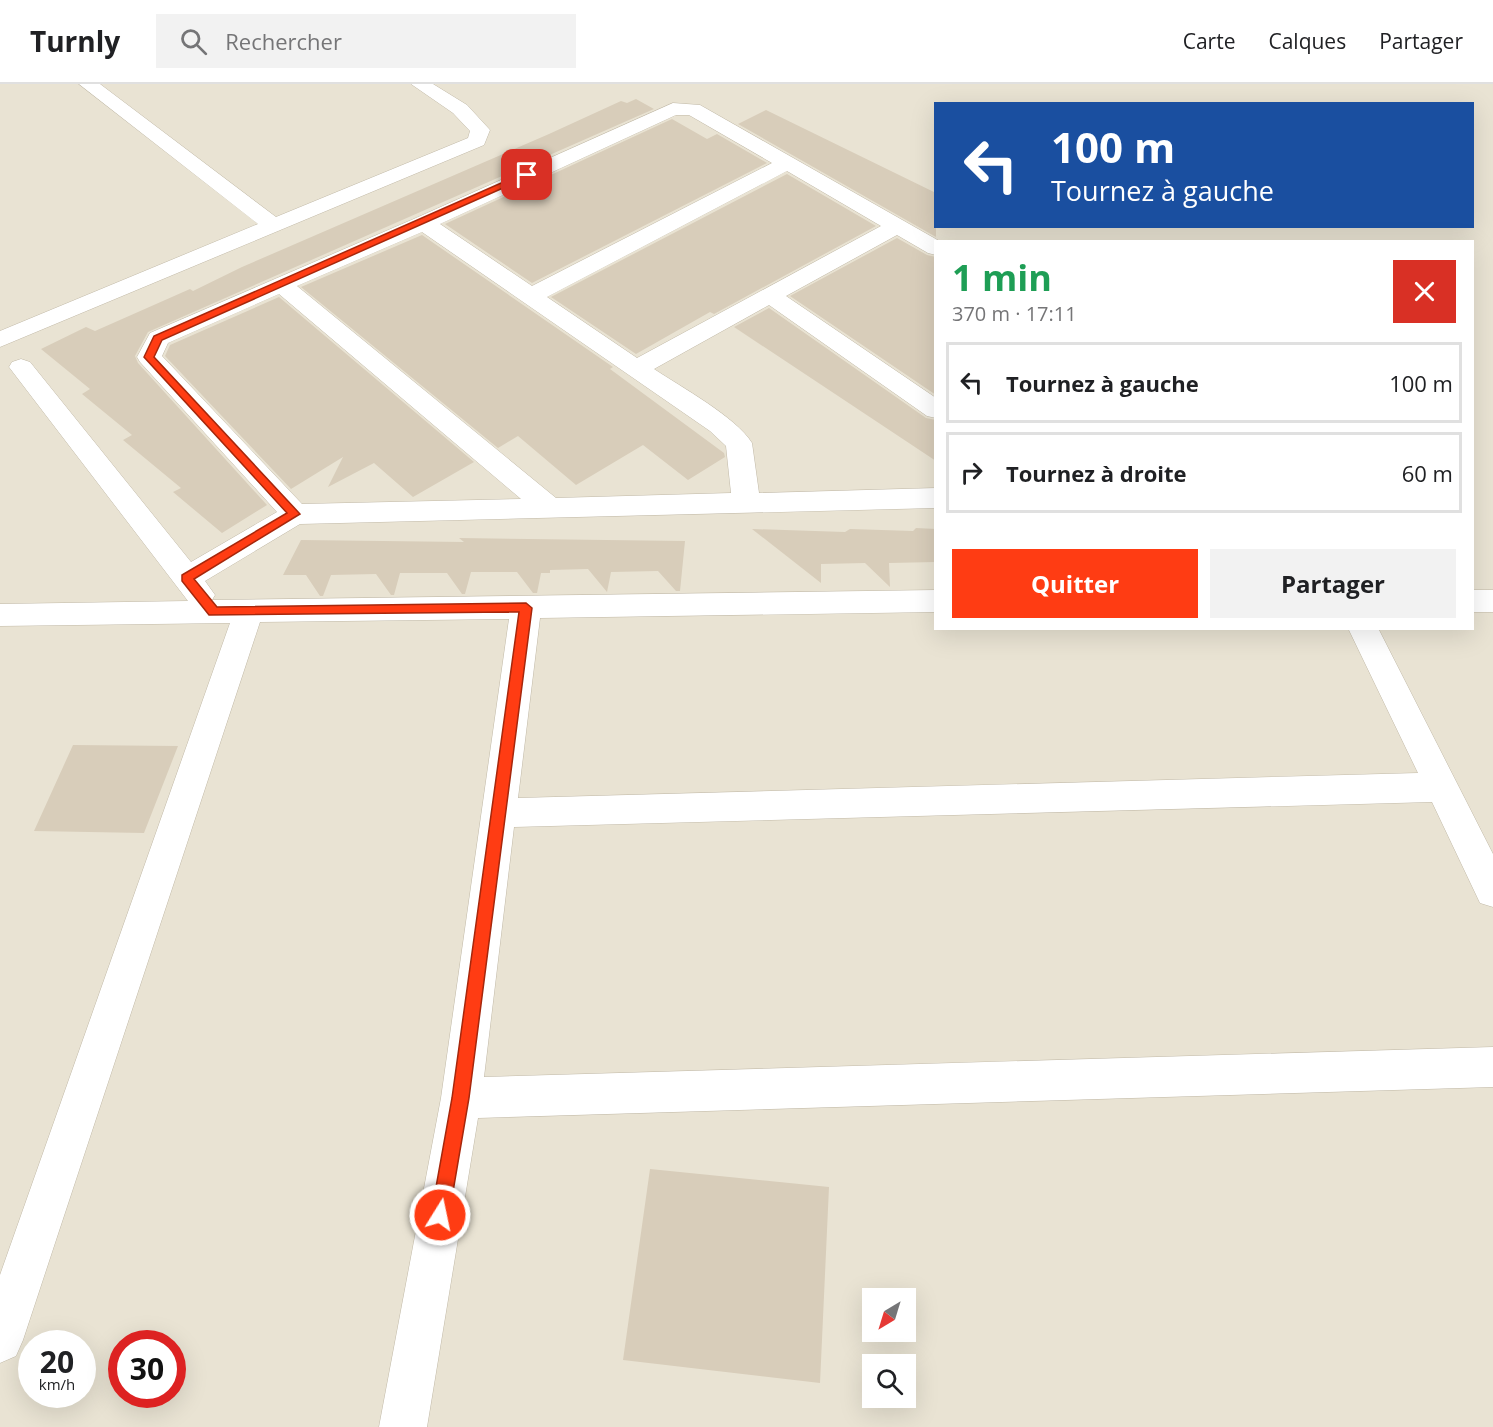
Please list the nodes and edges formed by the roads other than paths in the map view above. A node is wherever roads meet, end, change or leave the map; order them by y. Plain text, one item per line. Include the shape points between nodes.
1 (88, 84) edge
2 (420, 84) edge
3 (788, 163) junction
4 (423, 223) junction
5 (274, 226) junction
6 (897, 226) junction
7 (934, 247) edge
8 (281, 284) junction
9 (769, 295) junction
10 (531, 296) junction
11 (0, 340) edge
12 (21, 368) dead end
13 (637, 368) junction
14 (934, 409) edge
15 (934, 498) edge
16 (746, 502) junction
17 (549, 507) junction
18 (295, 514) junction
19 (187, 578) junction
20 (934, 601) edge
21 (526, 608) junction
22 (231, 612) junction
23 (0, 615) edge
24 (1364, 630) edge
25 (1442, 787) junction
26 (498, 813) junction
27 (1493, 891) edge
28 (1493, 1067) edge
29 (461, 1098) junction
30 (0, 1340) edge
31 (403, 1427) edge

1 - 5 street
2 - 5 street via 460,109 480,130 477,141
3 - 4 street via 693,109 673,109
3 - 6 street
3 - 10 street
4 - 8 street
4 - 10 street
5 - 11 street
6 - 7 street
6 - 9 street
8 - 17 street
8 - 18 street via 158,338 149,357
9 - 13 street
9 - 14 street
10 - 13 street
12 - 19 street
13 - 16 street via 739,443
15 - 16 street
16 - 17 street
17 - 18 street
18 - 19 street
19 - 22 street
20 - 21 street
21 - 22 street
21 - 26 street
22 - 23 street
22 - 30 street
24 - 25 street
25 - 26 street
25 - 27 street
26 - 29 street
28 - 29 street
29 - 31 street

